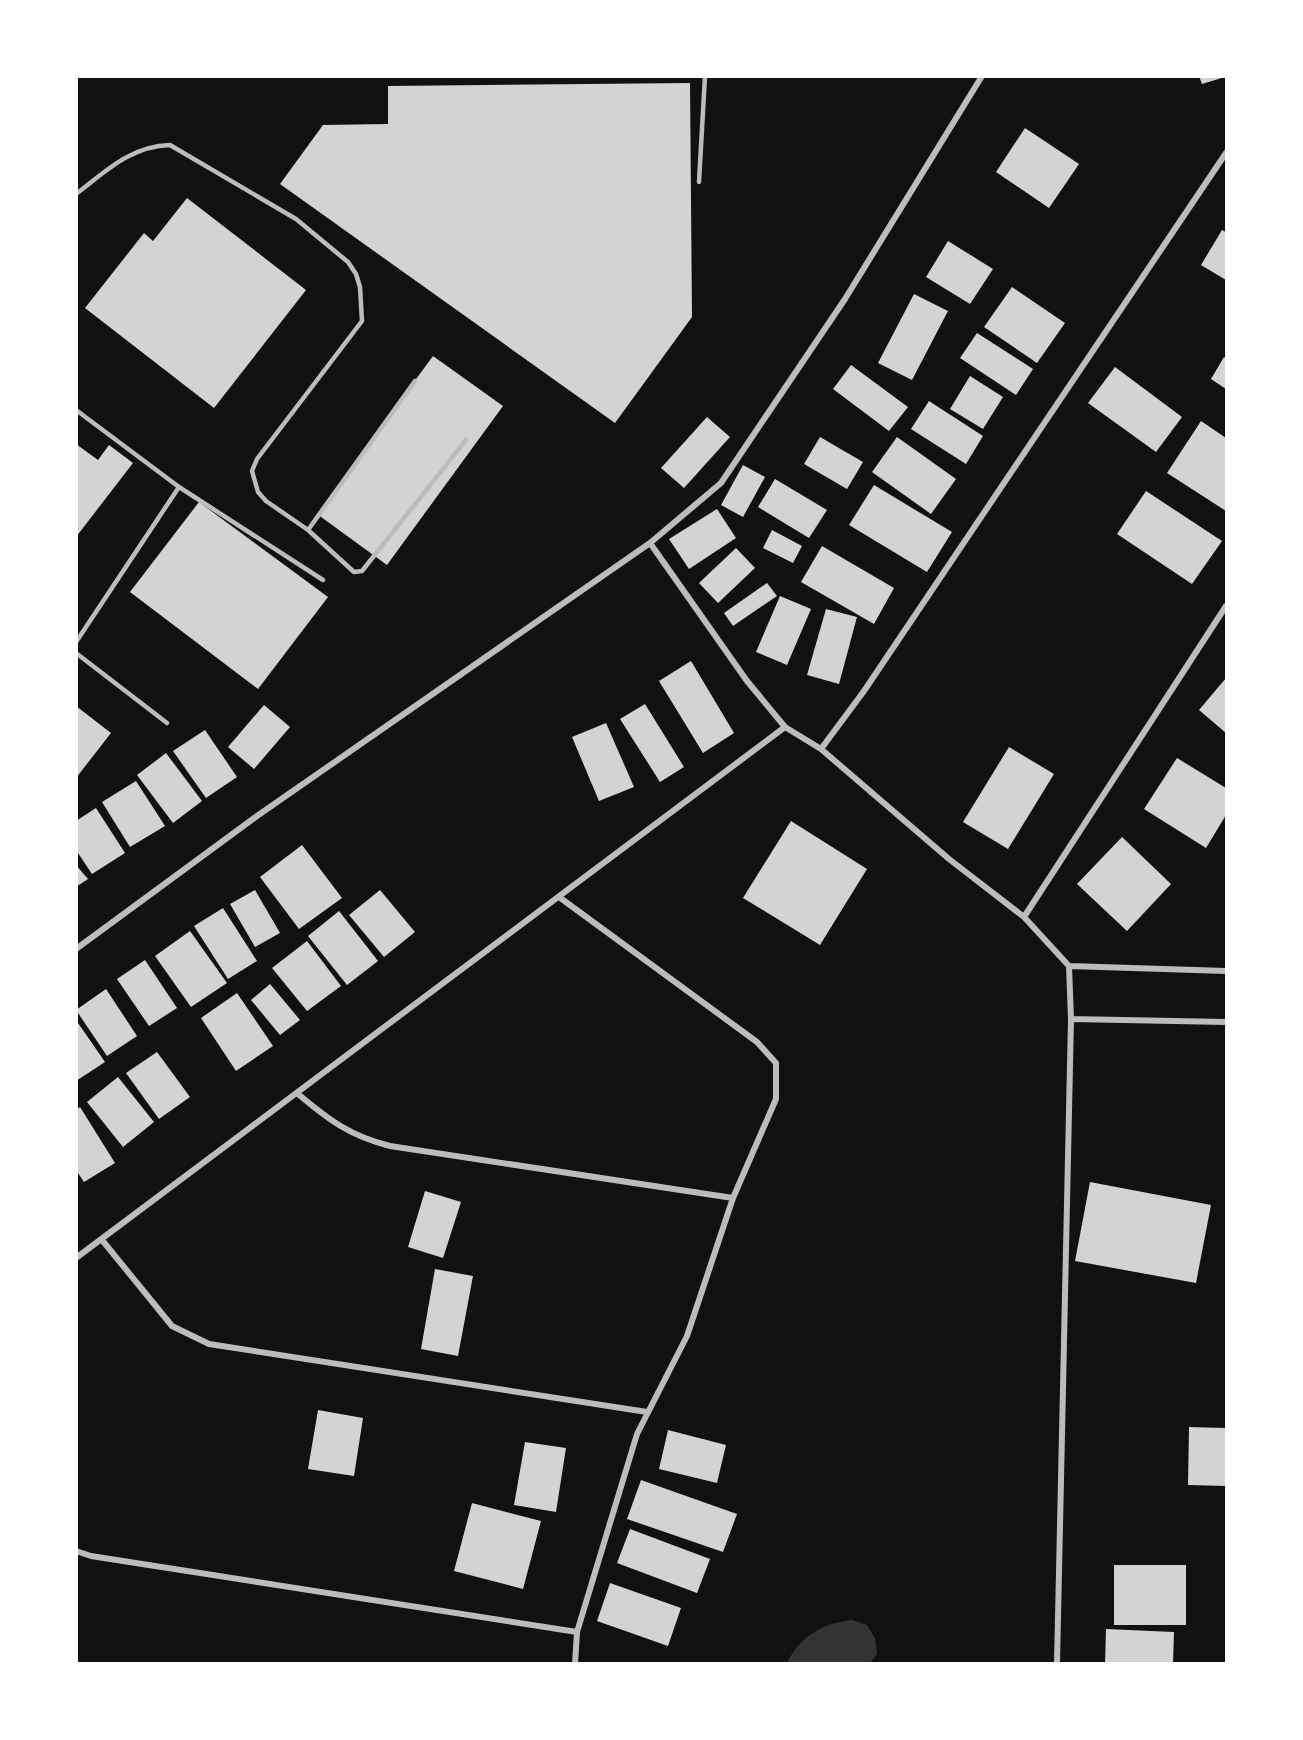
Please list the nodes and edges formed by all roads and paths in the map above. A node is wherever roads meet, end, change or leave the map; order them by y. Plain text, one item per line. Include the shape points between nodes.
1 (705, 76) edge
2 (982, 76) edge
3 (1227, 153) edge
4 (699, 182) dead end
5 (76, 194) edge
6 (415, 381) dead end
7 (76, 410) edge
8 (466, 440) dead end
9 (180, 487) junction
10 (308, 530) junction
11 (650, 543) junction
12 (323, 580) dead end
13 (1227, 606) edge
14 (76, 642) edge
15 (76, 653) edge
16 (167, 723) dead end
17 (785, 728) junction
18 (821, 749) junction
19 (559, 897) junction
20 (1024, 916) junction
21 (76, 949) edge
22 (1070, 966) junction
23 (1227, 971) edge
24 (1071, 1019) junction
25 (1227, 1022) edge
26 (298, 1094) junction
27 (733, 1198) junction
28 (102, 1240) junction
29 (76, 1258) edge
30 (647, 1412) junction
31 (76, 1551) edge
32 (577, 1632) junction
33 (575, 1664) edge
34 (1057, 1664) edge

1 - 4 lane
2 - 11 street via 845,298 722,483
3 - 18 street
5 - 10 lane via 125,156 155,146 170,146 296,219 348,262 356,274 363,304 362,321 257,459 252,471 254,484 266,501
6 - 10 lane
7 - 9 lane
8 - 10 lane via 362,571 351,570
9 - 12 lane
9 - 14 lane
11 - 17 street
11 - 21 street via 267,809
13 - 20 street
15 - 16 lane
17 - 18 street
17 - 19 street
18 - 20 street via 949,859
19 - 26 street
19 - 27 street via 756,1042 776,1064 776,1099
20 - 22 street
22 - 23 street
22 - 24 street
24 - 25 street
24 - 34 street
26 - 27 street via 332,1122 372,1141
26 - 28 street
27 - 30 street via 687,1336
28 - 29 street
28 - 30 street via 172,1326 209,1344
30 - 32 street
31 - 32 street
32 - 33 street

